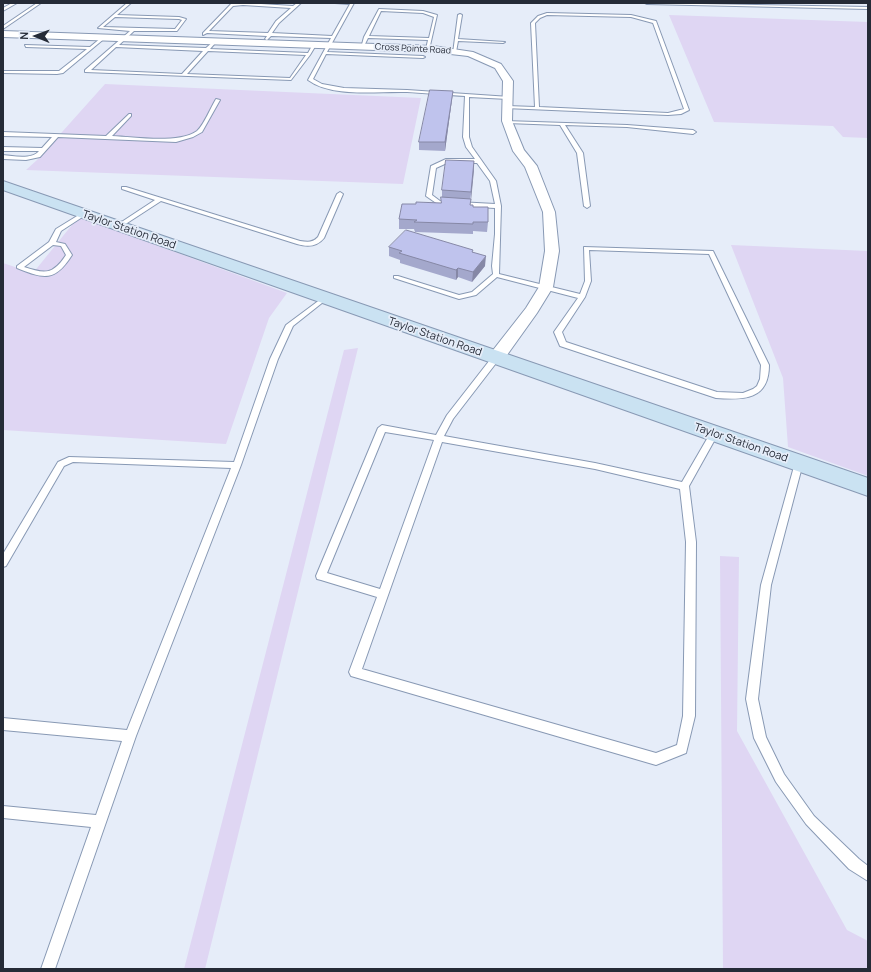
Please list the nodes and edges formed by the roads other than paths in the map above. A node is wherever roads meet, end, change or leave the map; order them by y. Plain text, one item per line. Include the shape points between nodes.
1 (15, 3) edge
2 (39, 3) edge
3 (129, 3) edge
4 (299, 3) edge
5 (337, 3) edge
6 (648, 3) edge
7 (294, 7) junction
8 (868, 8) edge
9 (3, 10) edge
10 (460, 15) dead end
11 (114, 16) junction
12 (135, 16) junction
13 (164, 17) junction
14 (130, 21) dead end
15 (160, 22) dead end
16 (5, 25) edge
17 (125, 25) dead end
18 (156, 26) dead end
19 (3, 28) edge
20 (133, 30) junction
21 (152, 30) junction
22 (206, 32) junction
23 (3, 34) edge
24 (122, 34) junction
25 (103, 38) junction
26 (267, 39) junction
27 (456, 40) junction
28 (198, 41) junction
29 (215, 42) junction
30 (364, 42) junction
31 (503, 42) dead end
32 (329, 45) junction
33 (26, 46) dead end
34 (115, 46) junction
35 (91, 48) junction
36 (427, 48) junction
37 (207, 49) junction
38 (311, 49) junction
39 (454, 52) junction
40 (3, 72) edge
41 (183, 74) junction
42 (467, 96) junction
43 (218, 100) dead end
44 (508, 103) junction
45 (537, 109) junction
46 (128, 115) dead end
47 (507, 122) junction
48 (562, 124) junction
49 (693, 132) dead end
50 (3, 134) edge
51 (56, 136) junction
52 (107, 138) junction
53 (3, 149) edge
54 (44, 150) junction
55 (3, 157) edge
56 (479, 161) junction
57 (3, 185) edge
58 (124, 188) dead end
59 (340, 194) dead end
60 (159, 200) junction
61 (498, 206) junction
62 (586, 206) dead end
63 (84, 214) junction
64 (119, 226) junction
65 (52, 243) junction
66 (496, 275) junction
67 (396, 277) dead end
68 (546, 287) junction
69 (582, 297) junction
70 (325, 298) junction
71 (496, 358) junction
72 (714, 434) junction
73 (438, 437) junction
74 (799, 463) junction
75 (237, 465) junction
76 (684, 486) junction
77 (868, 487) edge
78 (3, 563) edge
79 (382, 594) junction
80 (3, 724) edge
81 (130, 736) junction
82 (3, 812) edge
83 (100, 822) junction
84 (868, 874) edge
85 (48, 969) edge

1 - 9 lane
2 - 16 lane
3 - 11 lane
4 - 7 lane
5 - 32 lane via 352,3
6 - 8 lane
7 - 22 lane via 232,5
7 - 26 lane via 277,22
10 - 27 lane
11 - 12 lane
11 - 24 lane via 100,28
12 - 13 lane
12 - 14 lane
13 - 15 lane
13 - 21 lane via 184,20 176,30
16 - 19 lane
17 - 24 lane
18 - 21 lane
20 - 21 lane
20 - 24 lane
20 - 24 lane
22 - 26 lane
22 - 28 lane
23 - 25 street, Cross Pointe Road
24 - 25 street, Cross Pointe Road
24 - 28 street, Cross Pointe Road
24 - 34 lane
25 - 35 lane
26 - 29 street, Cross Pointe Road
26 - 32 lane
26 - 38 street, Cross Pointe Road
27 - 31 lane
27 - 39 lane
28 - 29 street, Cross Pointe Road
29 - 37 lane
30 - 32 street, Cross Pointe Road
30 - 36 street, Cross Pointe Road
30 - 36 lane via 380,10 423,12 436,16
32 - 36 lane
32 - 38 street, Cross Pointe Road
32 - 42 lane via 310,80 319,85 337,89
33 - 35 lane
34 - 37 lane
34 - 41 lane via 87,71
35 - 40 lane via 61,72
36 - 39 street, Cross Pointe Road
37 - 38 lane
37 - 41 lane
38 - 41 lane via 291,79
39 - 44 street, Cross Pointe Road via 470,54 498,66 508,82
42 - 44 lane
42 - 56 lane via 466,137 469,147
43 - 52 lane via 200,131 191,136 176,140
44 - 45 lane
44 - 47 street, Cross Pointe Road
45 - 45 lane via 668,114 687,110 655,22 631,16 547,14 533,23
46 - 52 lane
47 - 48 lane
47 - 68 street, Cross Pointe Road via 519,151 531,166 549,212 552,251
48 - 49 lane
48 - 62 lane via 580,153
50 - 51 lane
51 - 52 lane
51 - 54 lane
53 - 54 lane
54 - 55 lane via 38,156
56 - 61 lane via 493,181
56 - 61 lane via 446,161 433,167 429,196 439,203
57 - 63 main road, Taylor Station Road
58 - 60 lane
59 - 60 lane via 321,238 311,244 299,243
60 - 64 lane
61 - 66 lane
63 - 64 main road, Taylor Station Road
63 - 65 lane via 58,230
64 - 70 main road, Taylor Station Road
65 - 65 lane via 24,263 19,268 43,276 63,266 69,255 63,244
66 - 67 lane via 474,294 459,297
66 - 68 lane
68 - 69 lane
68 - 71 street, Cross Pointe Road
69 - 69 lane via 558,332 563,344 716,395 739,397 756,391 763,382 765,365 711,252 586,248 588,281
70 - 71 main road, Taylor Station Road
70 - 75 lane via 290,325 269,372
71 - 72 main road, Taylor Station Road
71 - 73 lane via 450,417
72 - 74 main road, Taylor Station Road
72 - 76 lane
73 - 76 lane via 595,466
73 - 79 lane
73 - 79 lane via 382,428 321,576
74 - 77 main road, Taylor Station Road
74 - 84 lane via 766,586 752,699 760,738 780,778 810,820 854,864
75 - 78 lane via 72,459 61,464
75 - 81 lane
76 - 79 lane via 691,542 689,716 682,749 656,759 355,672
80 - 81 lane
81 - 83 lane
82 - 83 lane
83 - 85 lane

